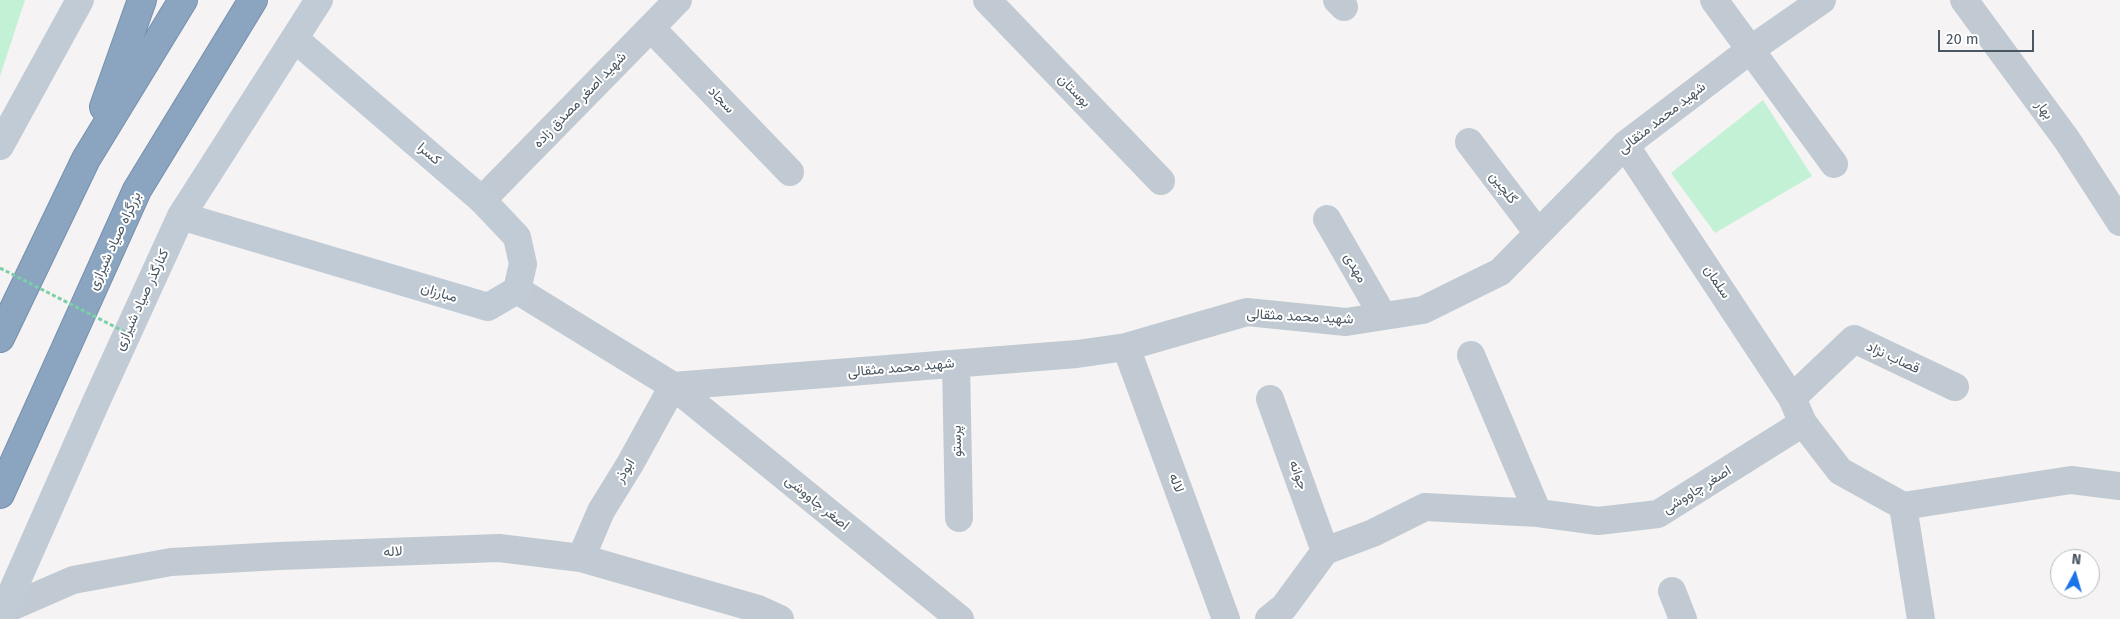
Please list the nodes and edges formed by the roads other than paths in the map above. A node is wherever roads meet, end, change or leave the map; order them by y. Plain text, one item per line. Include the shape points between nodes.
1 (80, 0) edge
2 (142, 0) edge
3 (183, 0) edge
4 (253, 0) edge
5 (274, 0) edge
6 (319, 0) edge
7 (678, 0) edge
8 (987, 0) edge
9 (1714, 0) edge
10 (1822, 0) edge
11 (1964, 0) edge
12 (650, 28) junction
13 (295, 39) junction
14 (1750, 50) junction
15 (1469, 142) dead end
16 (1625, 144) junction
17 (0, 146) edge
18 (86, 159) junction
19 (1834, 164) dead end
20 (790, 172) dead end
21 (1161, 181) dead end
22 (137, 190) junction
23 (482, 200) junction
24 (181, 216) junction
25 (1327, 219) dead end
26 (2120, 222) edge
27 (1538, 233) junction
28 (517, 290) junction
29 (1383, 316) junction
30 (0, 338) edge
31 (1126, 348) junction
32 (1471, 355) dead end
33 (956, 364) junction
34 (673, 386) junction
35 (1956, 387) dead end
36 (1792, 398) junction
37 (1270, 399) dead end
38 (1803, 424) junction
39 (2120, 486) edge
40 (0, 494) edge
41 (1903, 506) junction
42 (1538, 513) junction
43 (959, 518) dead end
44 (1325, 551) junction
45 (581, 558) junction
46 (1672, 592) dead end
47 (2, 614) edge
48 (780, 619) edge
49 (960, 619) edge
50 (1226, 619) edge
51 (1269, 619) edge
52 (1683, 619) edge
53 (1921, 619) edge

1 - 17 main road
2 - 18 highway
3 - 18 highway
4 - 22 highway, بزرگراه صیاد شیرازی
5 - 22 highway
6 - 13 main road, کنارگذر صیاد شیرازی
7 - 12 street, شهید اصغر مصدق زاده
8 - 21 street, بوستان
9 - 14 street
10 - 14 street, شهید محمد مثقالی
11 - 26 street, بهار via 2067,140
12 - 20 street, سجاد
12 - 23 street, شهید اصغر مصدق زاده
13 - 23 main road, کسرا
13 - 24 main road, کنارگذر صیاد شیرازی
14 - 16 street, شهید محمد مثقالی
14 - 19 street
15 - 27 street, گلچین
16 - 27 street, شهید محمد مثقالی
16 - 36 street, سلمان
18 - 30 highway
22 - 40 highway, بزرگراه صیاد شیرازی
23 - 28 main road, کسرا via 517,237 524,264
24 - 28 main road, مبارزان via 488,307
24 - 47 main road, کنارگذر صیاد شیرازی
25 - 29 street, مهدی
27 - 29 street, شهید محمد مثقالی via 1500,272 1423,310
28 - 34 street
29 - 31 street, شهید محمد مثقالی via 1346,322 1247,312
31 - 33 street, شهید محمد مثقالی
31 - 50 street, لاله
32 - 42 street
33 - 34 street, شهید محمد مثقالی
33 - 43 street, پرستو
34 - 45 street, ابوذر via 601,511
34 - 49 street, اصغر چاووشی
35 - 36 street, قصاب نژاد via 1854,339
36 - 38 street, سلمان
37 - 44 street, جوانه
38 - 41 street via 1840,472
38 - 42 street, اصغر چاووشی via 1658,514 1598,521
39 - 41 street via 2071,480
41 - 53 street
42 - 44 street, اصغر چاووشی via 1425,507 1373,533
44 - 51 street via 1284,607
45 - 47 street, لاله via 499,548 172,562 73,580
45 - 48 street, لاله via 758,609
46 - 52 street

